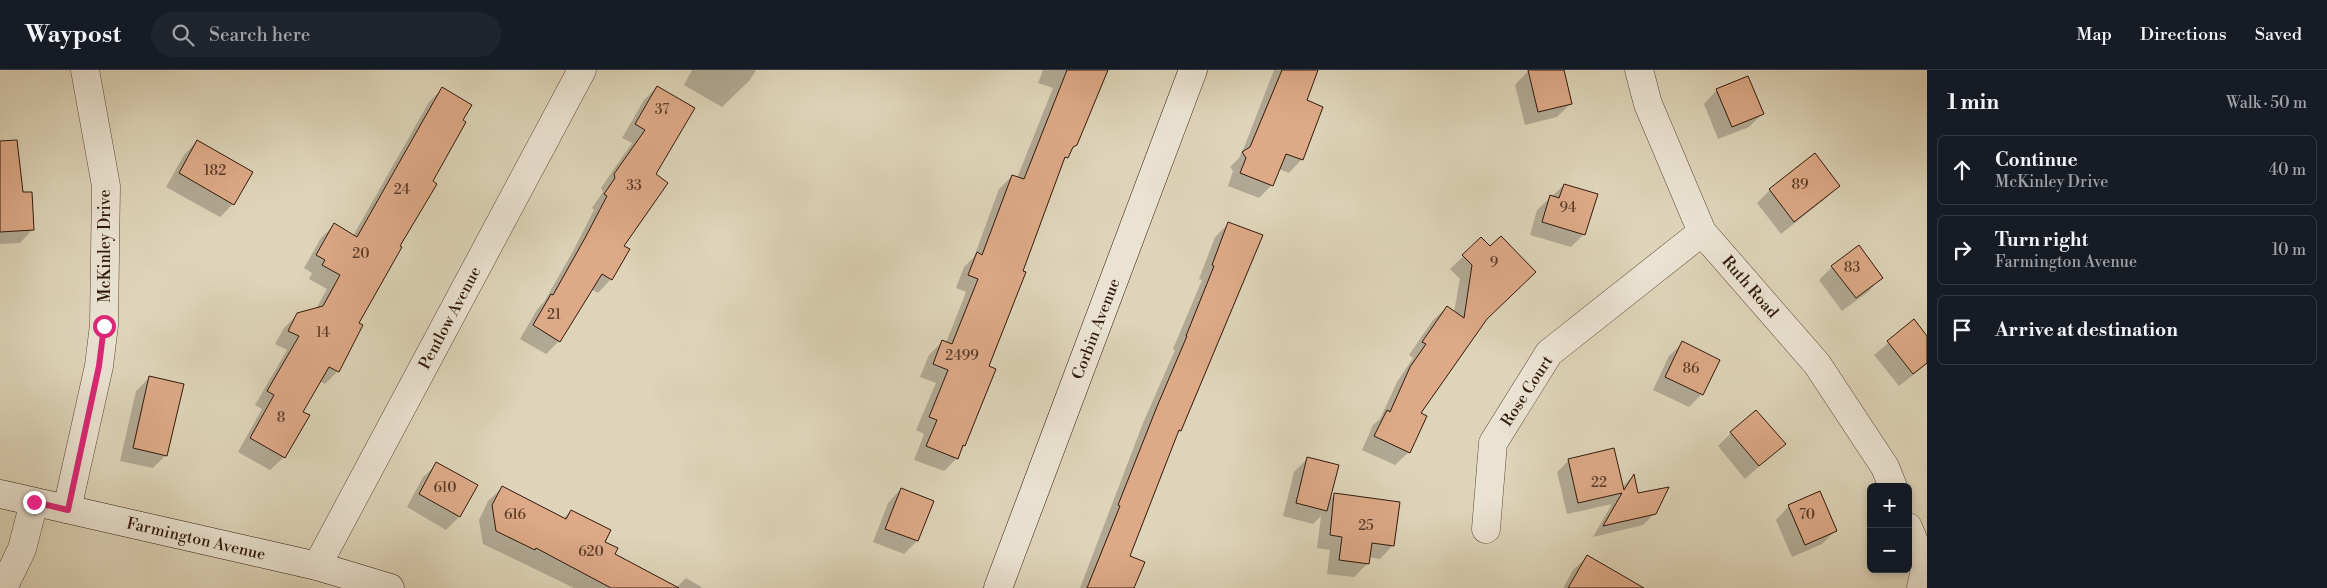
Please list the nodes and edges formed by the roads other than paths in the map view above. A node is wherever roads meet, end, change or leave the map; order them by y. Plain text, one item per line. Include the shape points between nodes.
1 (84, 70) edge
2 (582, 70) edge
3 (1193, 70) edge
4 (1639, 70) edge
5 (1702, 232) junction
6 (1892, 483) edge
7 (0, 494) edge
8 (34, 502) junction
9 (68, 510) junction
10 (1908, 528) edge
11 (1486, 529) dead end
12 (317, 566) junction
13 (3, 588) edge
14 (390, 588) edge
15 (998, 588) edge
16 (1921, 588) edge

1 - 9 street, McKinley Drive via 106,186 104,326 99,366
2 - 12 street, Pentlow Avenue
3 - 15 street, Corbin Avenue
4 - 5 street, Ruth Road via 1648,104
5 - 6 street, Ruth Road via 1817,364 1886,467
5 - 11 street, Rose Court via 1549,353 1493,443
7 - 8 street, Farmington Avenue
8 - 9 street, Farmington Avenue
8 - 13 street via 22,549
9 - 12 street, Farmington Avenue
10 - 16 street via 1925,569
12 - 14 street, Farmington Avenue

